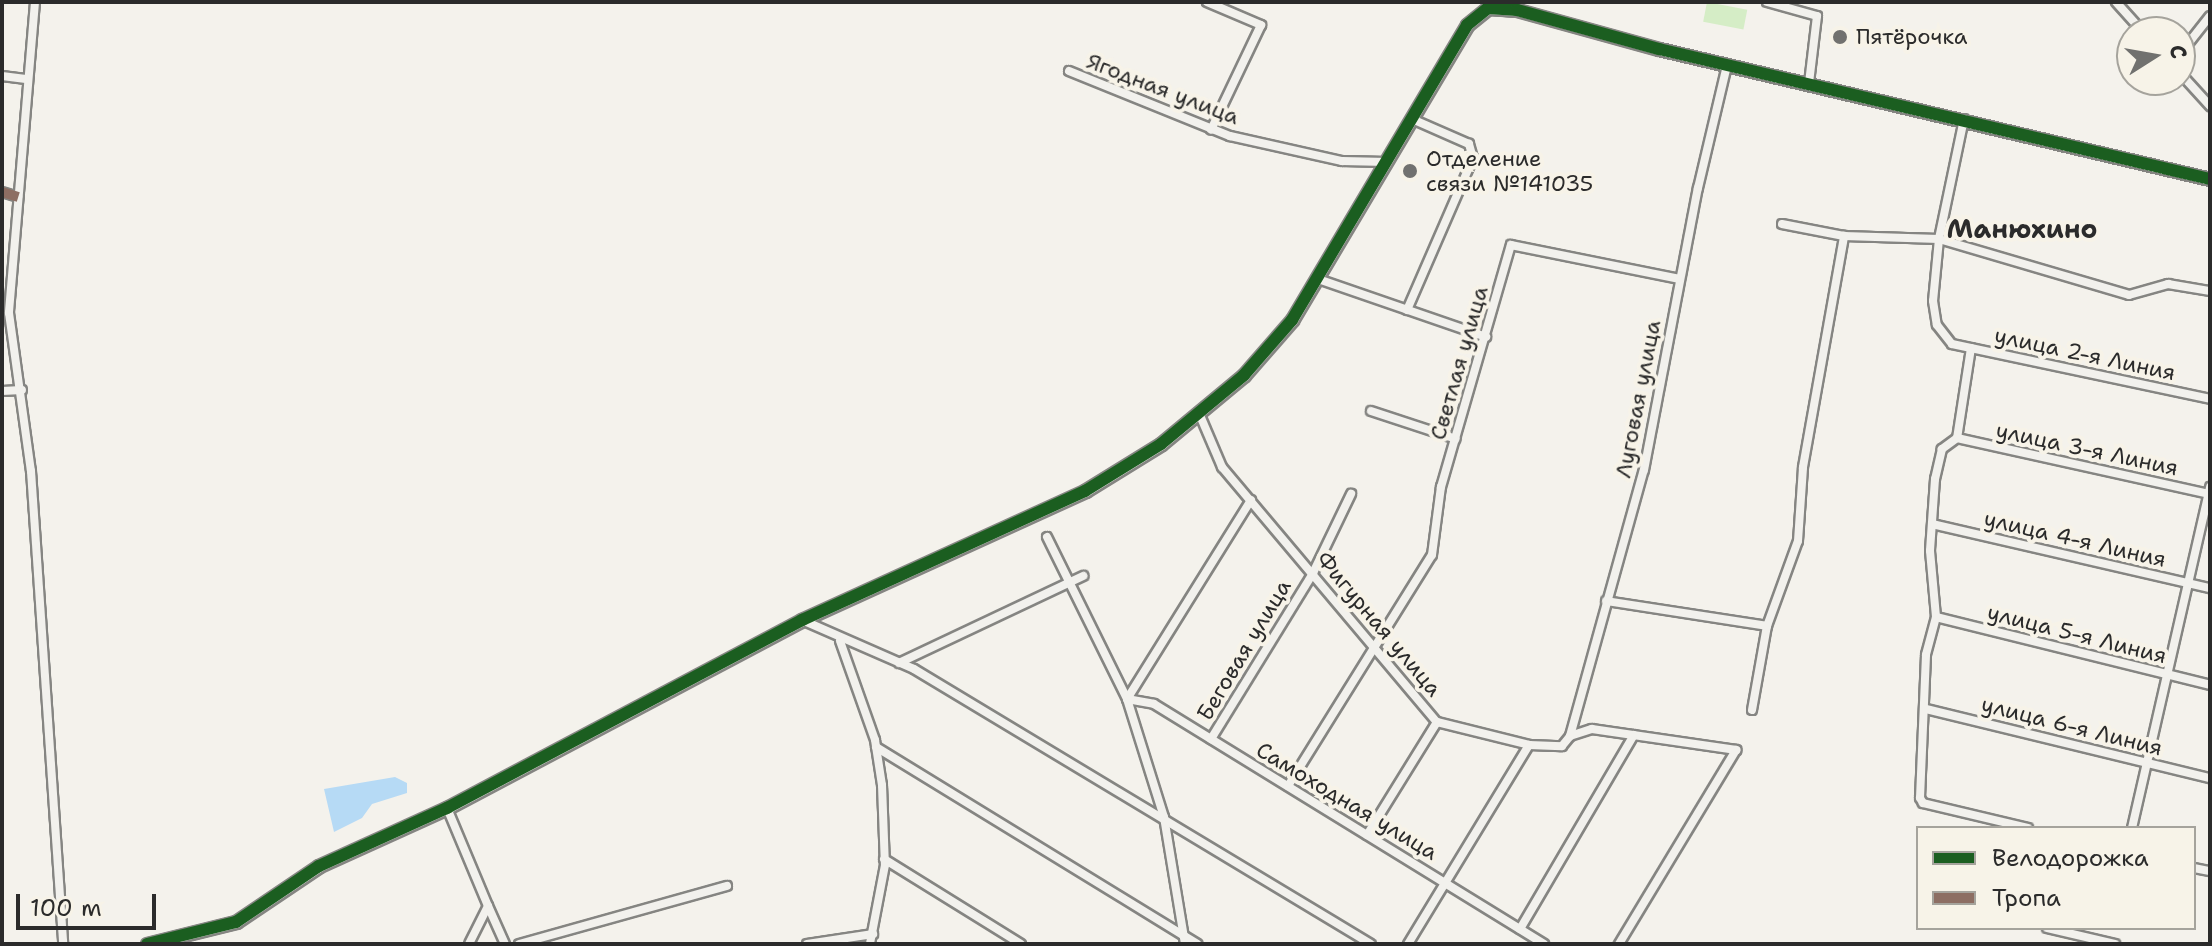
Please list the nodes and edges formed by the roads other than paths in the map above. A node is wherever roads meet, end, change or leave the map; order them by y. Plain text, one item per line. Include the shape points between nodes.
1 (35, 2) edge
2 (1207, 2) edge
3 (1767, 2) edge
4 (1485, 5) edge
5 (2210, 16) edge
6 (2196, 34) edge
7 (1727, 65) junction
8 (1069, 71) dead end
9 (2, 76) edge
10 (28, 79) junction
11 (1809, 83) junction
12 (2196, 91) edge
13 (2210, 106) edge
14 (1412, 119) junction
15 (1964, 119) junction
16 (1211, 130) junction
17 (1387, 162) junction
18 (2210, 179) edge
19 (2, 192) edge
20 (18, 197) junction
21 (1782, 224) dead end
22 (1844, 236) junction
23 (1939, 239) junction
24 (1318, 279) junction
25 (1680, 279) junction
26 (2210, 291) edge
27 (1407, 310) junction
28 (5, 314) edge
29 (1486, 337) junction
30 (1971, 348) junction
31 (22, 390) junction
32 (2, 391) edge
33 (2210, 399) edge
34 (1371, 411) dead end
35 (1199, 413) junction
36 (1957, 438) junction
37 (1456, 439) junction
38 (2209, 492) edge
39 (1351, 494) dead end
40 (1251, 500) junction
41 (1932, 524) junction
42 (1047, 537) dead end
43 (1313, 573) junction
44 (1083, 576) dead end
45 (1069, 583) junction
46 (2186, 583) junction
47 (2210, 588) edge
48 (1606, 601) junction
49 (1936, 617) junction
50 (802, 620) junction
51 (1767, 626) junction
52 (840, 641) junction
53 (1373, 645) junction
54 (898, 664) junction
55 (2167, 675) junction
56 (2210, 685) edge
57 (1127, 699) junction
58 (1926, 709) junction
59 (1752, 710) dead end
60 (1437, 722) junction
61 (1634, 735) junction
62 (1570, 736) junction
63 (1211, 739) junction
64 (1529, 745) junction
65 (876, 747) junction
66 (2148, 762) junction
67 (2210, 778) edge
68 (1288, 786) junction
69 (447, 808) junction
70 (1164, 817) junction
71 (2020, 826) edge
72 (2132, 826) edge
73 (1367, 835) junction
74 (884, 859) junction
75 (1442, 881) junction
76 (727, 886) dead end
77 (488, 906) junction
78 (1520, 929) junction
79 (2054, 930) edge
80 (873, 934) junction
81 (1185, 940) edge
82 (178, 942) edge
83 (2102, 943) edge
84 (63, 944) edge
85 (147, 944) edge
86 (469, 944) edge
87 (505, 944) edge
88 (519, 944) edge
89 (807, 944) edge
90 (870, 944) edge
91 (1021, 944) edge
92 (1197, 944) edge
93 (1371, 944) edge
94 (1408, 944) edge
95 (1544, 944) edge
96 (1619, 944) edge
97 (2115, 944) edge

1 - 10 street
2 - 16 street via 1261,25
3 - 11 street via 1817,16
4 - 7 street
4 - 14 street via 1467,25
5 - 6 street
7 - 11 street
7 - 25 street, Луговая улица
8 - 16 street, Ягодная улица
9 - 10 street
10 - 20 street
11 - 15 street
12 - 13 street
14 - 17 street
14 - 27 street via 1469,144 1473,158
15 - 18 street
15 - 23 street
16 - 17 street, Ягодная улица via 1342,161
17 - 24 street
19 - 20 street
20 - 28 street
21 - 22 street
22 - 23 street
22 - 51 street via 1803,467 1798,541
23 - 26 street via 2129,295 2168,284
23 - 30 street, улица 2-я Линия via 1933,301 1937,325 1952,344
24 - 27 street
24 - 35 street via 1272,346
25 - 29 street, Светлая улица via 1511,245
25 - 48 street, Луговая улица via 1644,470
27 - 29 street
28 - 31 street
29 - 37 street, Светлая улица
30 - 33 street, улица 2-я Линия
30 - 36 street
31 - 32 street
31 - 84 street
34 - 37 street
35 - 40 street, Фигурная улица via 1222,467
35 - 50 street via 1111,477
36 - 38 street, улица 3-я Линия
36 - 41 street via 1942,449
37 - 53 street, Светлая улица via 1441,487 1432,555
38 - 46 street
39 - 43 street, Беговая улица
40 - 43 street, Фигурная улица
40 - 57 street
41 - 46 street, улица 4-я Линия
41 - 49 street
42 - 45 street
43 - 53 street, Фигурная улица
43 - 63 street, Беговая улица
44 - 45 street
45 - 54 street
45 - 57 street
46 - 47 street, улица 4-я Линия
46 - 55 street
48 - 51 street
48 - 62 street, Луговая улица
49 - 55 street, улица 5-я Линия
49 - 58 street via 1928,641
50 - 52 street
50 - 69 street
51 - 59 street
52 - 54 street
52 - 65 street
53 - 60 street, Фигурная улица
53 - 68 street, Светлая улица
54 - 70 street
55 - 56 street, улица 5-я Линия
55 - 66 street
57 - 63 street, Самоходная улица via 1154,704
57 - 70 street
58 - 66 street, улица 6-я Линия
58 - 71 street via 1923,803
60 - 64 street, Фигурная улица
60 - 73 street
61 - 62 street, Фигурная улица via 1592,729
61 - 78 street
61 - 96 street, Фигурная улица via 1736,750
62 - 64 street, Фигурная улица via 1562,746
63 - 68 street, Самоходная улица
64 - 75 street
65 - 74 street
65 - 81 street
66 - 67 street, улица 6-я Линия
66 - 72 street
68 - 73 street, Самоходная улица
69 - 77 street
69 - 82 street via 319,866 236,922
70 - 81 street
70 - 93 street
73 - 75 street, Самоходная улица
74 - 80 street
74 - 91 street
75 - 78 street, Самоходная улица
75 - 94 street
76 - 88 street
77 - 86 street
77 - 87 street
78 - 95 street, Самоходная улица
79 - 83 street
80 - 89 street
80 - 90 street
81 - 92 street
82 - 85 street
83 - 97 street

